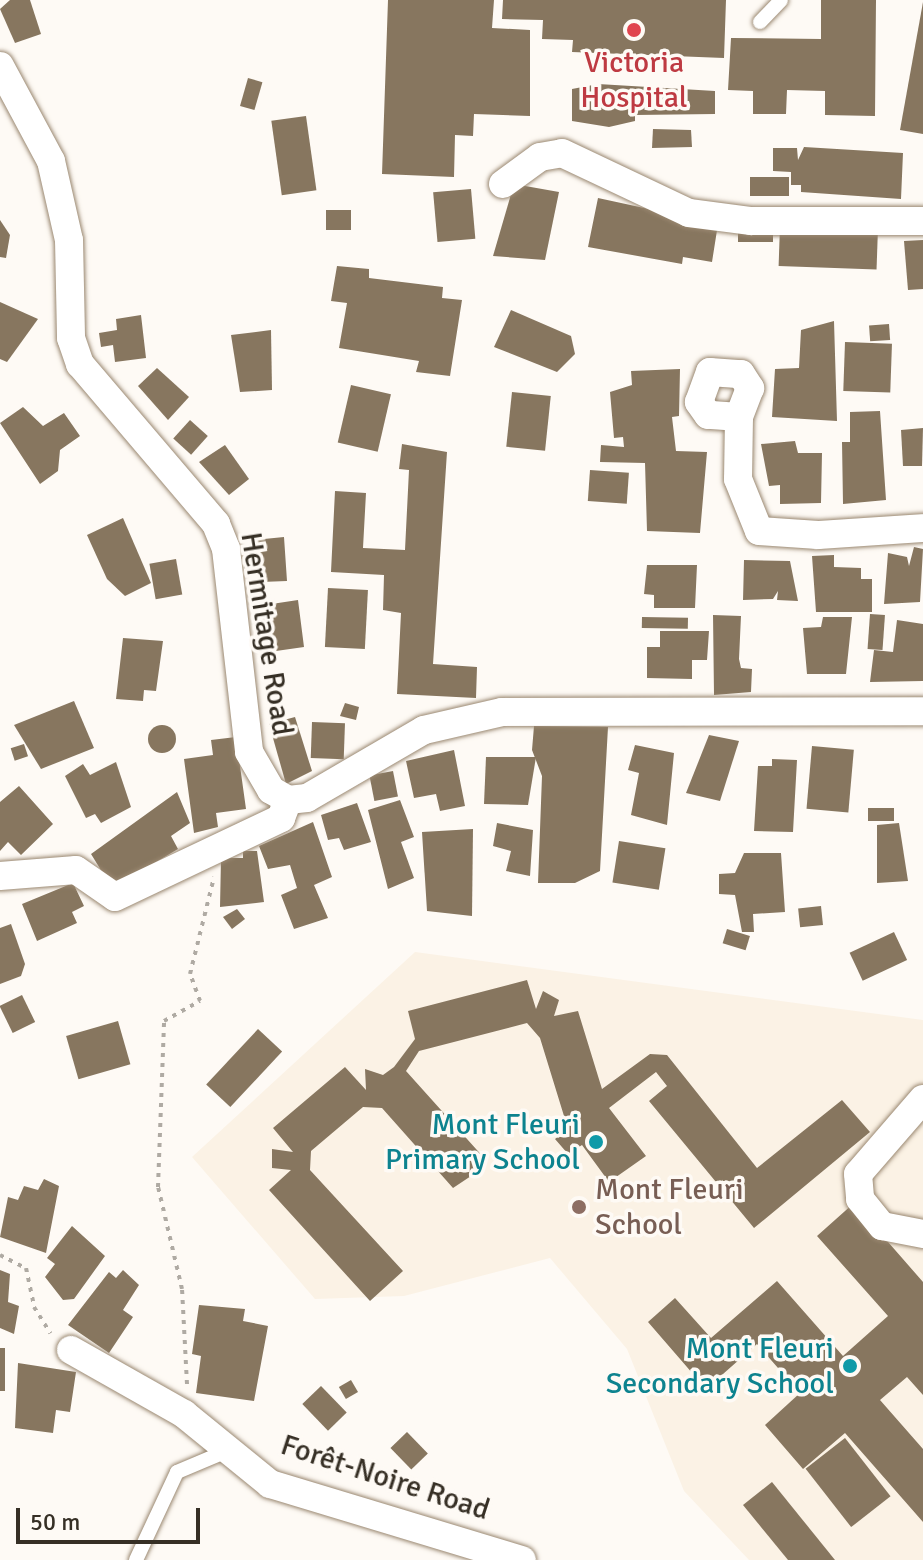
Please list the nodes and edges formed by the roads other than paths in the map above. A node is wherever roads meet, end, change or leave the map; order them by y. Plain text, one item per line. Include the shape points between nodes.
1 (781, 0) edge
2 (760, 22) dead end
3 (0, 66) edge
4 (503, 184) dead end
5 (923, 221) edge
6 (739, 417) dead end
7 (923, 528) edge
8 (923, 711) edge
9 (288, 800) junction
10 (0, 876) edge
11 (923, 1099) edge
12 (923, 1234) edge
13 (71, 1350) road end
14 (229, 1450) junction
15 (136, 1560) edge
16 (522, 1560) edge

1 - 2 lane
3 - 9 street, Hermitage Road via 51,161 69,240 71,338 80,364 216,524 242,658 249,752 256,773
4 - 5 street via 540,157 562,153 689,213 766,222
6 - 7 street via 738,479 759,531 818,535
8 - 9 street via 502,712 424,730 307,798
9 - 10 street via 281,818 115,897 76,870
11 - 12 street via 858,1174 860,1199 882,1226
13 - 14 street, Forêt-Noire Road via 184,1414
14 - 15 lane via 177,1472
14 - 16 street, Forêt-Noire Road via 270,1484

